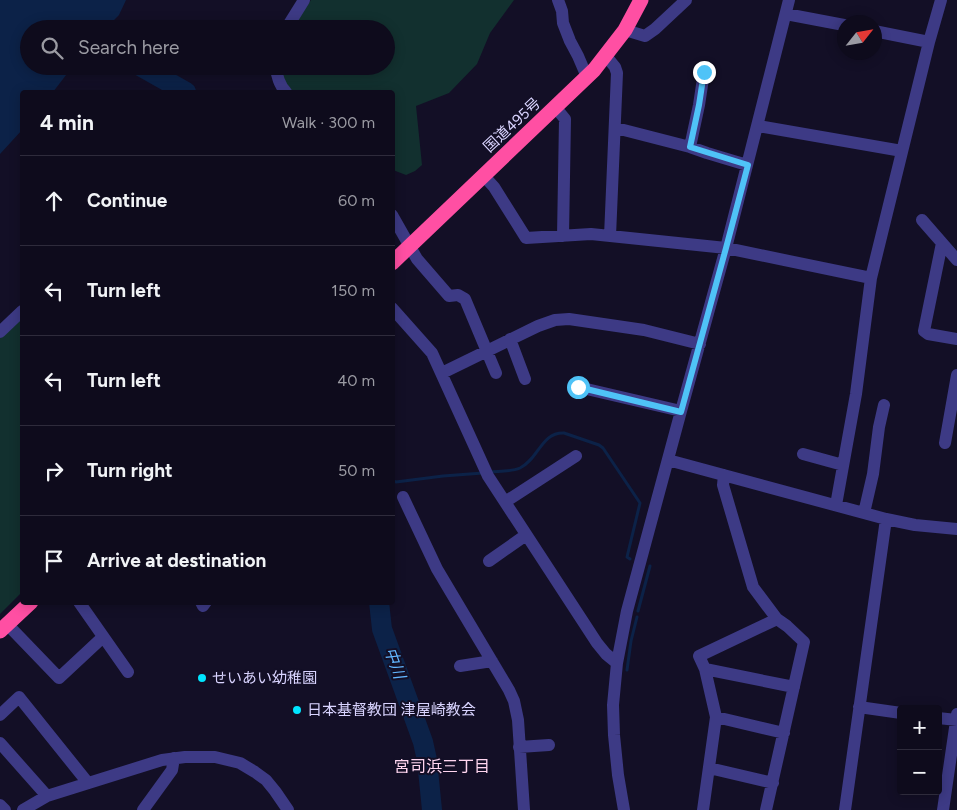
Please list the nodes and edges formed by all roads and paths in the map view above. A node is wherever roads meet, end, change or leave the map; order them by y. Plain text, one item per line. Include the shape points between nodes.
1 (304, 0) edge
2 (558, 0) edge
3 (641, 0) edge
4 (686, 0) edge
5 (789, 0) edge
6 (941, 0) edge
7 (786, 14) junction
8 (292, 20) edge
9 (837, 24) edge
10 (625, 30) junction
11 (882, 33) edge
12 (930, 42) junction
13 (606, 56) junction
14 (704, 72) dead end
15 (277, 75) edge
16 (587, 78) junction
17 (283, 90) edge
18 (556, 108) junction
19 (758, 126) junction
20 (616, 128) junction
21 (690, 147) junction
22 (902, 151) junction
23 (748, 165) junction
24 (484, 176) junction
25 (395, 220) edge
26 (922, 220) dead end
27 (563, 236) junction
28 (610, 236) junction
29 (942, 243) junction
30 (410, 246) junction
31 (726, 248) junction
32 (395, 260) edge
33 (957, 260) edge
34 (870, 278) junction
35 (395, 311) edge
36 (20, 313) edge
37 (0, 332) edge
38 (510, 339) junction
39 (957, 339) edge
40 (700, 344) junction
41 (487, 350) junction
42 (442, 373) junction
43 (496, 373) dead end
44 (957, 375) edge
45 (525, 379) dead end
46 (578, 387) dead end
47 (884, 405) dead end
48 (954, 406) edge
49 (681, 412) junction
50 (945, 443) dead end
51 (803, 454) dead end
52 (576, 456) dead end
53 (668, 460) junction
54 (843, 465) junction
55 (724, 475) junction
56 (403, 498) dead end
57 (505, 502) junction
58 (836, 505) junction
59 (864, 513) junction
60 (886, 519) junction
61 (957, 529) edge
62 (526, 536) junction
63 (489, 561) dead end
64 (28, 605) edge
65 (81, 605) edge
66 (778, 620) junction
67 (4, 628) edge
68 (103, 637) junction
69 (492, 661) junction
70 (617, 663) junction
71 (460, 666) dead end
72 (705, 669) junction
73 (128, 672) dead end
74 (794, 687) junction
75 (860, 707) junction
76 (897, 712) edge
77 (0, 716) edge
78 (716, 717) junction
79 (942, 718) edge
80 (957, 718) edge
81 (784, 733) junction
82 (0, 742) edge
83 (549, 745) dead end
84 (519, 747) junction
85 (174, 758) junction
86 (709, 768) junction
87 (88, 783) junction
88 (772, 783) junction
89 (47, 796) junction
90 (0, 804) edge
91 (5, 810) edge
92 (23, 810) edge
93 (143, 810) edge
94 (288, 810) edge
95 (524, 810) edge
96 (624, 810) edge
97 (703, 810) edge
98 (766, 810) edge
99 (845, 810) edge
100 (943, 810) edge

1 - 8 street
2 - 16 street via 563,23
3 - 10 highway, 国道495号
4 - 10 street via 645,36
5 - 7 street
6 - 12 street
7 - 9 street
7 - 19 street
10 - 13 highway, 国道495号
11 - 12 street
12 - 22 street
13 - 16 highway, 国道495号
13 - 20 street via 617,73
14 - 21 street
15 - 17 street
16 - 18 highway, 国道495号
18 - 24 highway, 国道495号
18 - 27 street via 565,119
19 - 22 street
19 - 23 street
20 - 21 street
20 - 28 street
21 - 23 street
22 - 34 street
23 - 31 street
24 - 27 street via 526,238
24 - 30 highway, 国道495号
25 - 30 street
26 - 29 street
27 - 28 street
28 - 31 street
29 - 33 street
29 - 39 street via 924,331
30 - 32 highway, 国道495号
30 - 41 street via 449,296 458,295 465,299
31 - 34 street
31 - 40 street
34 - 54 street via 856,394
35 - 42 street via 432,353
36 - 37 street
38 - 40 street via 555,320 569,319 644,330
38 - 41 street
38 - 45 street
40 - 49 street
41 - 42 street
41 - 43 street
42 - 57 street via 486,474
44 - 48 street
46 - 49 street
47 - 59 street
48 - 50 street
49 - 53 street
51 - 54 street
52 - 57 street
53 - 55 street
53 - 70 street via 627,611
54 - 58 street
55 - 58 street
55 - 66 street via 723,486 753,587
56 - 69 street via 437,569
57 - 62 street
58 - 59 street
59 - 60 street
60 - 61 street
60 - 75 street
62 - 63 street
62 - 70 street via 597,643
64 - 67 highway
65 - 68 street
66 - 72 street via 699,656
66 - 74 street via 804,642
67 - 68 street via 59,678
68 - 73 street
69 - 71 street
69 - 84 street via 514,700
70 - 96 street via 614,728
72 - 74 street
72 - 78 street
74 - 81 street
75 - 76 street
75 - 99 street
77 - 87 street via 19,697
78 - 81 street
78 - 86 street
79 - 80 street
80 - 100 street
81 - 88 street
82 - 89 street
83 - 84 street
84 - 95 street
85 - 87 street
85 - 93 street via 172,770
85 - 94 street via 215,757 240,763 266,780
86 - 88 street
86 - 97 street
87 - 89 street
88 - 98 street
89 - 92 street
90 - 91 street

